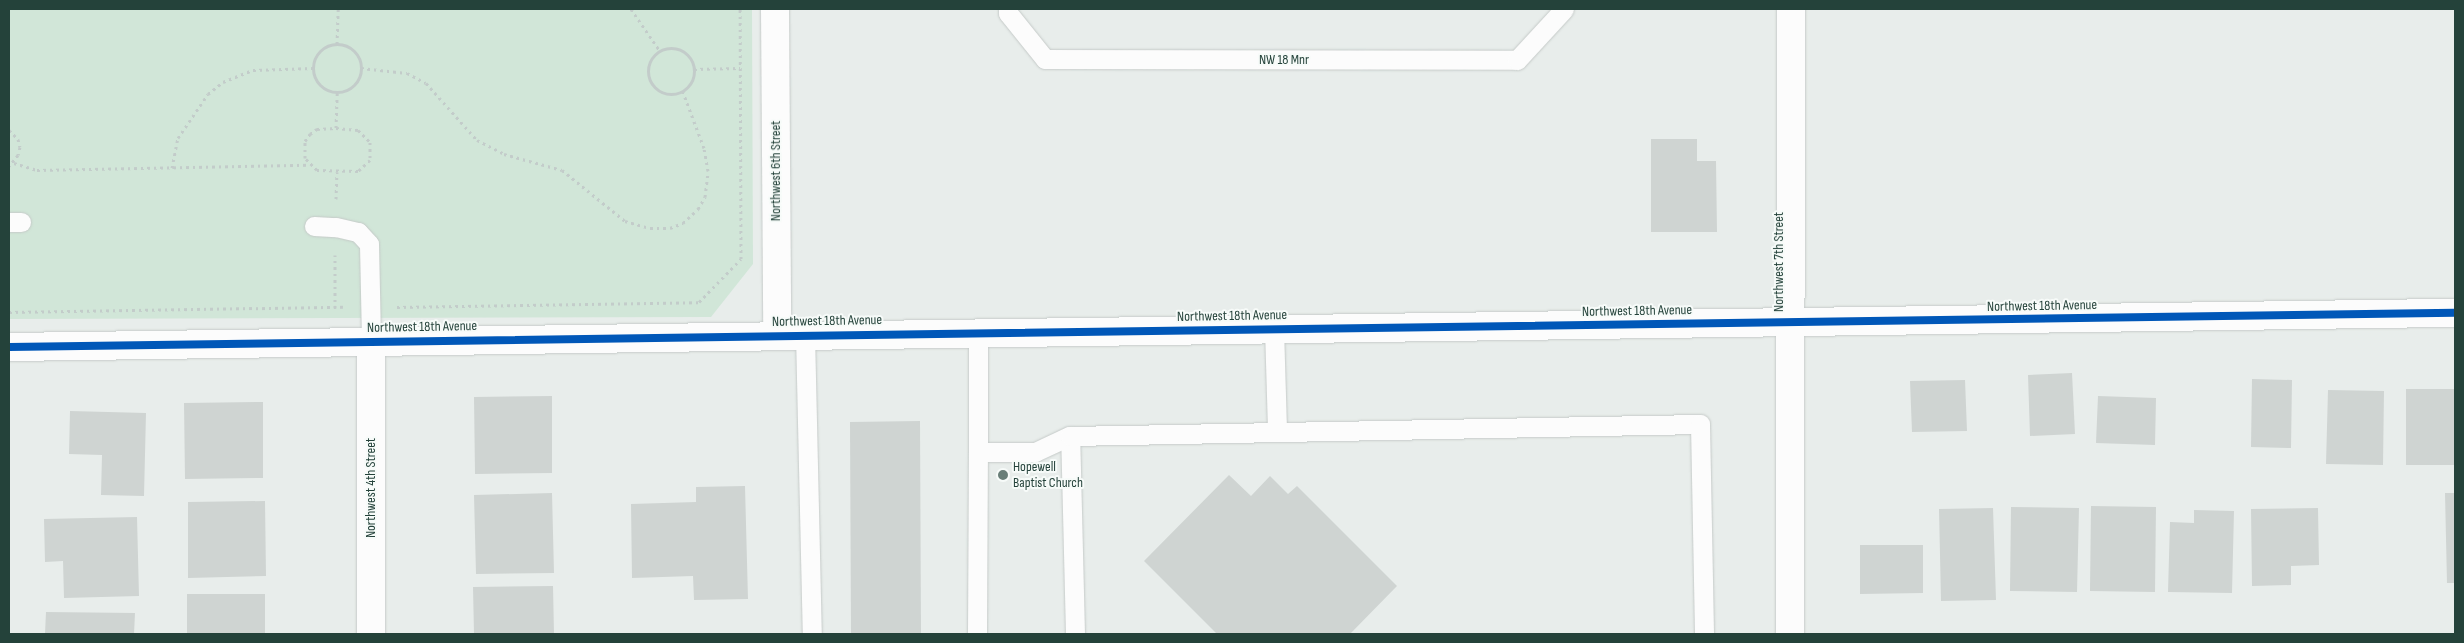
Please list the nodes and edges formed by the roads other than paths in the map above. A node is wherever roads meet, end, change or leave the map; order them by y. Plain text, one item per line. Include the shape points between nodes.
1 (775, 9) edge
2 (1008, 9) edge
3 (1564, 9) edge
4 (1791, 9) edge
5 (314, 226) dead end
6 (2455, 313) edge
7 (1792, 322) junction
8 (1274, 328) junction
9 (978, 332) junction
10 (777, 334) junction
11 (805, 334) junction
12 (371, 341) junction
13 (9, 347) edge
14 (1277, 431) junction
15 (1070, 436) junction
16 (978, 452) junction
17 (371, 634) edge
18 (812, 634) edge
19 (977, 634) edge
20 (1075, 634) edge
21 (1704, 634) edge
22 (1790, 634) edge

1 - 10 street, Northwest 6th Street
2 - 3 lane, NW 18 Mnr via 1045,59 1507,60 1517,60
4 - 7 street, Northwest 7th Street
5 - 12 lane via 336,226 358,232 368,244
6 - 7 street, Northwest 18th Avenue
7 - 8 street, Northwest 18th Avenue
7 - 22 street, Northwest 7th Street
8 - 9 street, Northwest 18th Avenue
8 - 14 lane
9 - 11 street, Northwest 18th Avenue
9 - 16 lane
10 - 11 street, Northwest 18th Avenue
10 - 12 street, Northwest 18th Avenue
11 - 18 lane
12 - 13 street, Northwest 18th Avenue
12 - 17 street, Northwest 4th Street
14 - 15 lane
14 - 21 lane via 1700,424
15 - 16 lane via 1035,452
15 - 20 lane
16 - 19 lane

